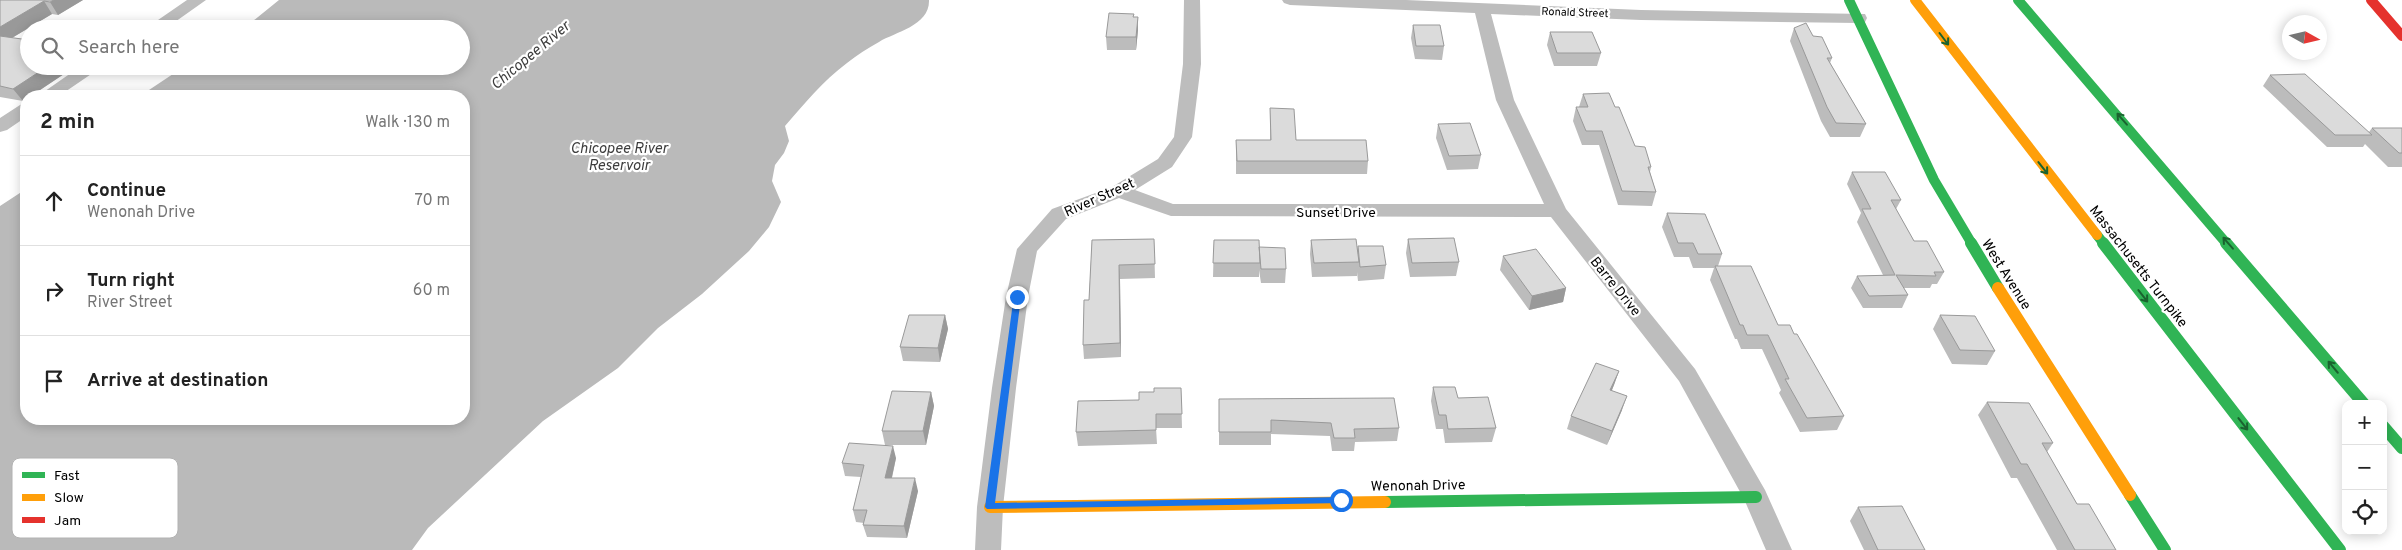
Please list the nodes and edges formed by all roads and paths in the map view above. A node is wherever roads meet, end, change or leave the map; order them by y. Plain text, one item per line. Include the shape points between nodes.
1 (198, 0) edge
2 (1192, 0) edge
3 (1290, 0) edge
4 (1849, 0) edge
5 (1915, 0) edge
6 (2018, 0) edge
7 (2371, 0) edge
8 (1482, 9) junction
9 (1859, 18) junction
10 (167, 20) edge
11 (2402, 36) edge
12 (80, 75) edge
13 (56, 90) edge
14 (20, 113) edge
15 (0, 126) edge
16 (1119, 191) junction
17 (1557, 211) junction
18 (2361, 400) edge
19 (2387, 431) edge
20 (2402, 448) edge
21 (1756, 496) junction
22 (990, 507) junction
23 (988, 550) edge
24 (1779, 550) edge
25 (2165, 550) edge
26 (2340, 550) edge

1 - 10 street
2 - 16 street, River Street via 1192,64 1183,137 1165,163
3 - 8 street, Ronald Street
4 - 9 main road, West Avenue
5 -> 26 main road, Massachusetts Turnpike
18 -> 6 main road
7 - 11 main road
8 - 9 street, Ronald Street
8 - 17 street, Barre Drive via 1505,100
9 - 25 main road, West Avenue via 1934,180 1979,259
12 - 13 street
14 - 15 street
16 - 17 street, Sunset Drive via 1171,210
16 - 22 street, River Street via 1060,214 1027,249 1017,297
17 - 21 street, Barre Drive via 1686,375
19 - 20 main road
21 - 22 main road, Wenonah Drive
21 - 24 street, Barre Drive
22 - 23 street, River Street

